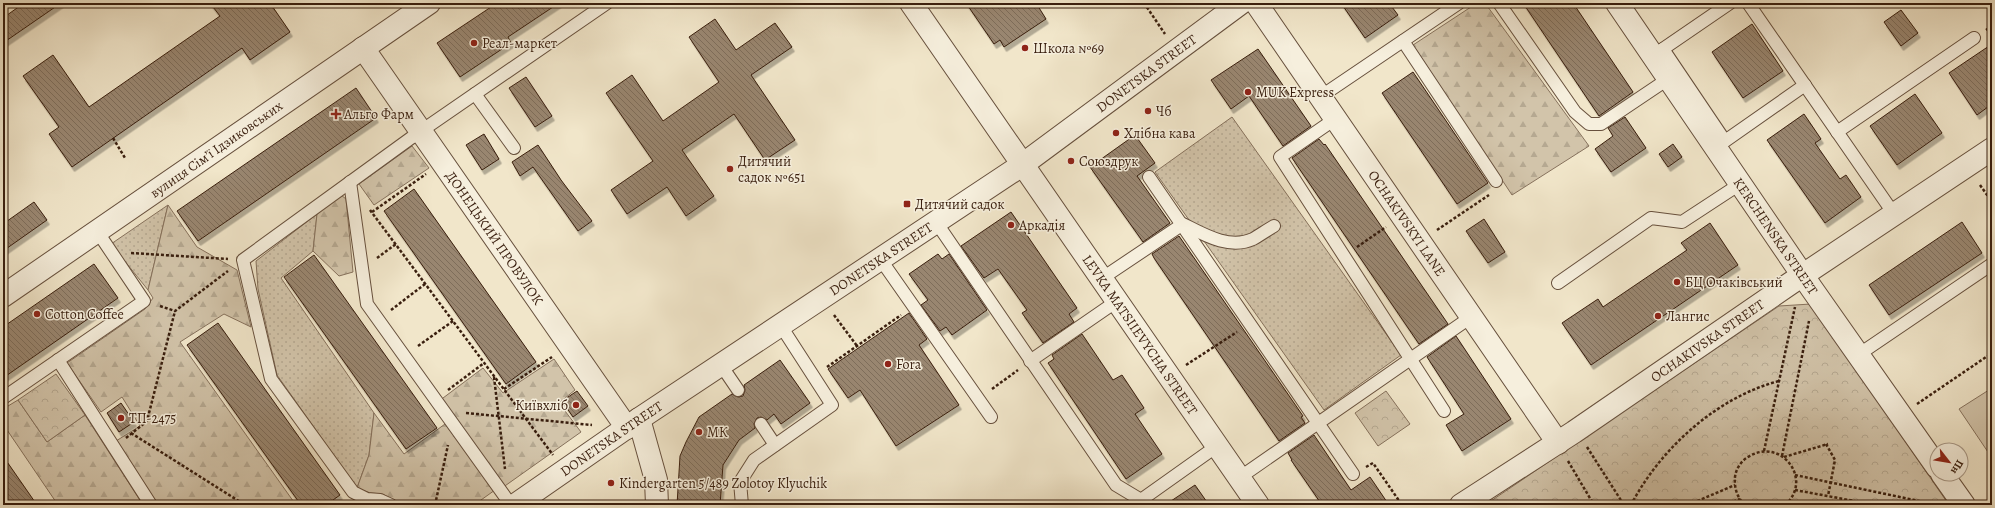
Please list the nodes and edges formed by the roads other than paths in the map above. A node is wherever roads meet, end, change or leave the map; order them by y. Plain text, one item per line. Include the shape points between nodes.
1 (429, 3) edge
2 (607, 3) edge
3 (911, 3) edge
4 (1241, 3) edge
5 (1256, 3) edge
6 (1459, 3) edge
7 (1499, 3) edge
8 (1617, 3) edge
9 (1730, 3) edge
10 (1748, 3) edge
11 (1974, 38) dead end
12 (1403, 41) junction
13 (363, 48) junction
14 (1658, 52) junction
15 (1668, 79) junction
16 (1805, 85) junction
17 (475, 94) junction
18 (1320, 97) junction
19 (1336, 119) junction
20 (421, 131) junction
21 (1837, 132) junction
22 (514, 148) dead end
23 (1992, 149) edge
24 (1022, 165) junction
25 (1149, 177) dead end
26 (1496, 181) road end
27 (350, 182) junction
28 (1740, 184) junction
29 (1894, 214) junction
30 (936, 222) junction
31 (1182, 224) junction
32 (1274, 226) dead end
33 (97, 231) junction
34 (881, 260) junction
35 (1992, 264) edge
36 (1802, 275) junction
37 (1101, 279) junction
38 (1558, 283) dead end
39 (3, 296) edge
40 (1117, 301) junction
41 (1471, 317) junction
42 (781, 326) junction
43 (1858, 355) junction
44 (1410, 359) junction
45 (58, 360) junction
46 (1030, 361) junction
47 (721, 365) junction
48 (738, 390) dead end
49 (3, 398) edge
50 (1444, 411) dead end
51 (991, 417) dead end
52 (1319, 423) junction
53 (633, 424) junction
54 (761, 424) dead end
55 (775, 445) junction
56 (1218, 446) junction
57 (1562, 451) junction
58 (1929, 456) edge
59 (1353, 474) road end
60 (1239, 478) junction
61 (1948, 482) edge
62 (1143, 503) edge
63 (151, 505) edge
64 (391, 505) edge
65 (511, 505) edge
66 (515, 505) edge
67 (656, 505) edge
68 (742, 505) edge
69 (1258, 505) edge
70 (1461, 505) edge
71 (1964, 505) edge

1 - 13 street, вулиця Сімʼї Ідзиковських
2 - 17 lane
3 - 24 street, LEVKA MATSIIEVYCHA STREET
4 - 24 street, DONETSKA STREET
5 - 18 street, OCHAKIVSKYI LANE
6 - 12 lane
7 - 15 lane via 1574,112 1589,124 1601,124
8 - 14 street, KERCHENSKA STREET
9 - 14 lane
10 - 16 lane
11 - 21 lane
12 - 18 lane
12 - 26 lane
13 - 20 street, ДОНЕЦЬКИЙ ПРОВУЛОК
13 - 33 street, вулиця Сімʼї Ідзиковських
14 - 15 street, KERCHENSKA STREET
14 - 16 lane via 1725,141
15 - 28 street, KERCHENSKA STREET
16 - 21 lane
17 - 20 lane
17 - 22 lane
18 - 19 street, OCHAKIVSKYI LANE
19 - 41 street, OCHAKIVSKYI LANE
19 - 44 lane via 1280,157
20 - 27 lane
20 - 53 street, ДОНЕЦЬКИЙ ПРОВУЛОК
21 - 29 lane
23 - 29 street, OCHAKIVSKA STREET
24 - 30 street, DONETSKA STREET
24 - 37 street, LEVKA MATSIIEVYCHA STREET
25 - 31 lane
27 - 64 lane via 243,260 271,379 353,492 367,499 380,500
27 - 65 lane via 367,304
28 - 36 street, KERCHENSKA STREET
28 - 38 lane via 1682,222 1651,218
29 - 36 street, OCHAKIVSKA STREET
30 - 34 street, DONETSKA STREET
30 - 46 lane
31 - 32 lane via 1212,238 1233,243 1251,240
31 - 37 lane
31 - 52 lane
33 - 39 street, вулиця Сімʼї Ідзиковських
33 - 45 lane via 144,301
34 - 42 street, DONETSKA STREET
34 - 51 lane
35 - 43 lane
36 - 43 street, KERCHENSKA STREET
36 - 57 street, OCHAKIVSKA STREET
37 - 40 street, LEVKA MATSIIEVYCHA STREET
40 - 46 lane
40 - 56 street, LEVKA MATSIIEVYCHA STREET
41 - 44 lane
41 - 57 street, OCHAKIVSKYI LANE
42 - 47 street, DONETSKA STREET
42 - 55 lane via 832,405
43 - 58 street, KERCHENSKA STREET
44 - 50 lane
44 - 52 lane
45 - 49 lane
45 - 63 lane
46 - 62 lane via 1116,485
47 - 48 lane
47 - 53 street, DONETSKA STREET
52 - 59 lane
52 - 60 lane
53 - 66 street, DONETSKA STREET
53 - 67 street, ДОНЕЦЬКИЙ ПРОВУЛОК via 656,480
54 - 55 lane
55 - 68 lane via 754,460 740,482
56 - 60 street, LEVKA MATSIIEVYCHA STREET
56 - 62 lane
57 - 70 street, OCHAKIVSKA STREET
60 - 69 street, LEVKA MATSIIEVYCHA STREET
61 - 71 street

